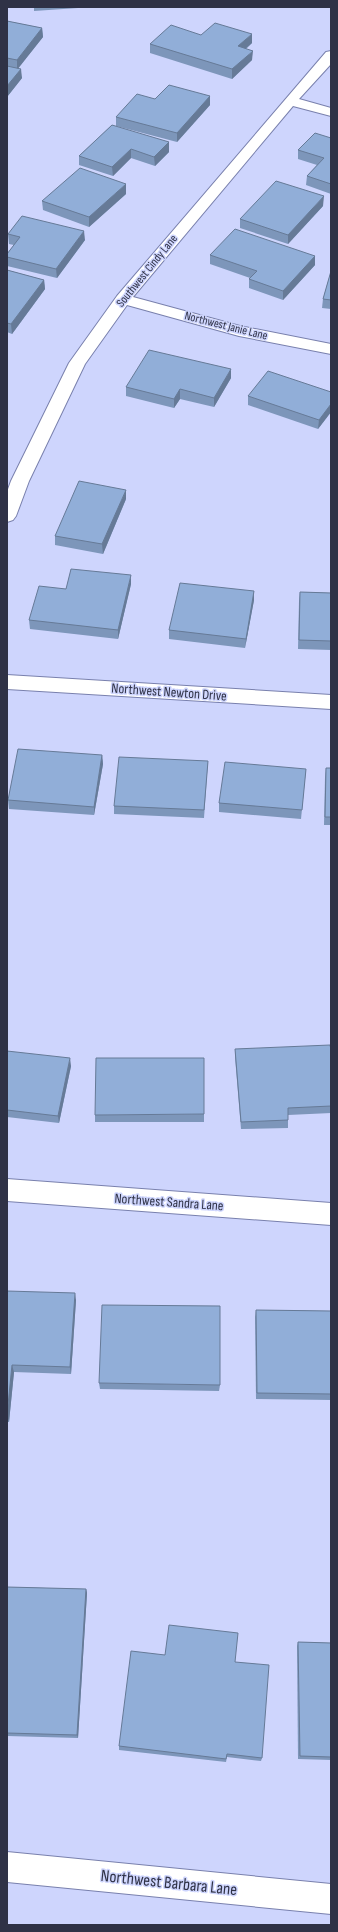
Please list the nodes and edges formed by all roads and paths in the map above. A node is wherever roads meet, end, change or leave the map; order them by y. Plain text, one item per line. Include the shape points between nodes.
1 (331, 55) edge
2 (290, 101) junction
3 (331, 112) edge
4 (123, 299) junction
5 (331, 349) edge
6 (7, 516) edge
7 (7, 682) edge
8 (331, 702) edge
9 (7, 1190) edge
10 (331, 1214) edge
11 (7, 1867) edge
12 (331, 1899) edge

1 - 2 street, Southwest Cindy Lane
2 - 3 street
2 - 4 street, Southwest Cindy Lane
4 - 5 street, Northwest Janie Lane via 239,331
4 - 6 street, Southwest Cindy Lane via 77,363 20,481
7 - 8 street, Northwest Newton Drive
9 - 10 street, Northwest Sandra Lane
11 - 12 street, Northwest Barbara Lane

